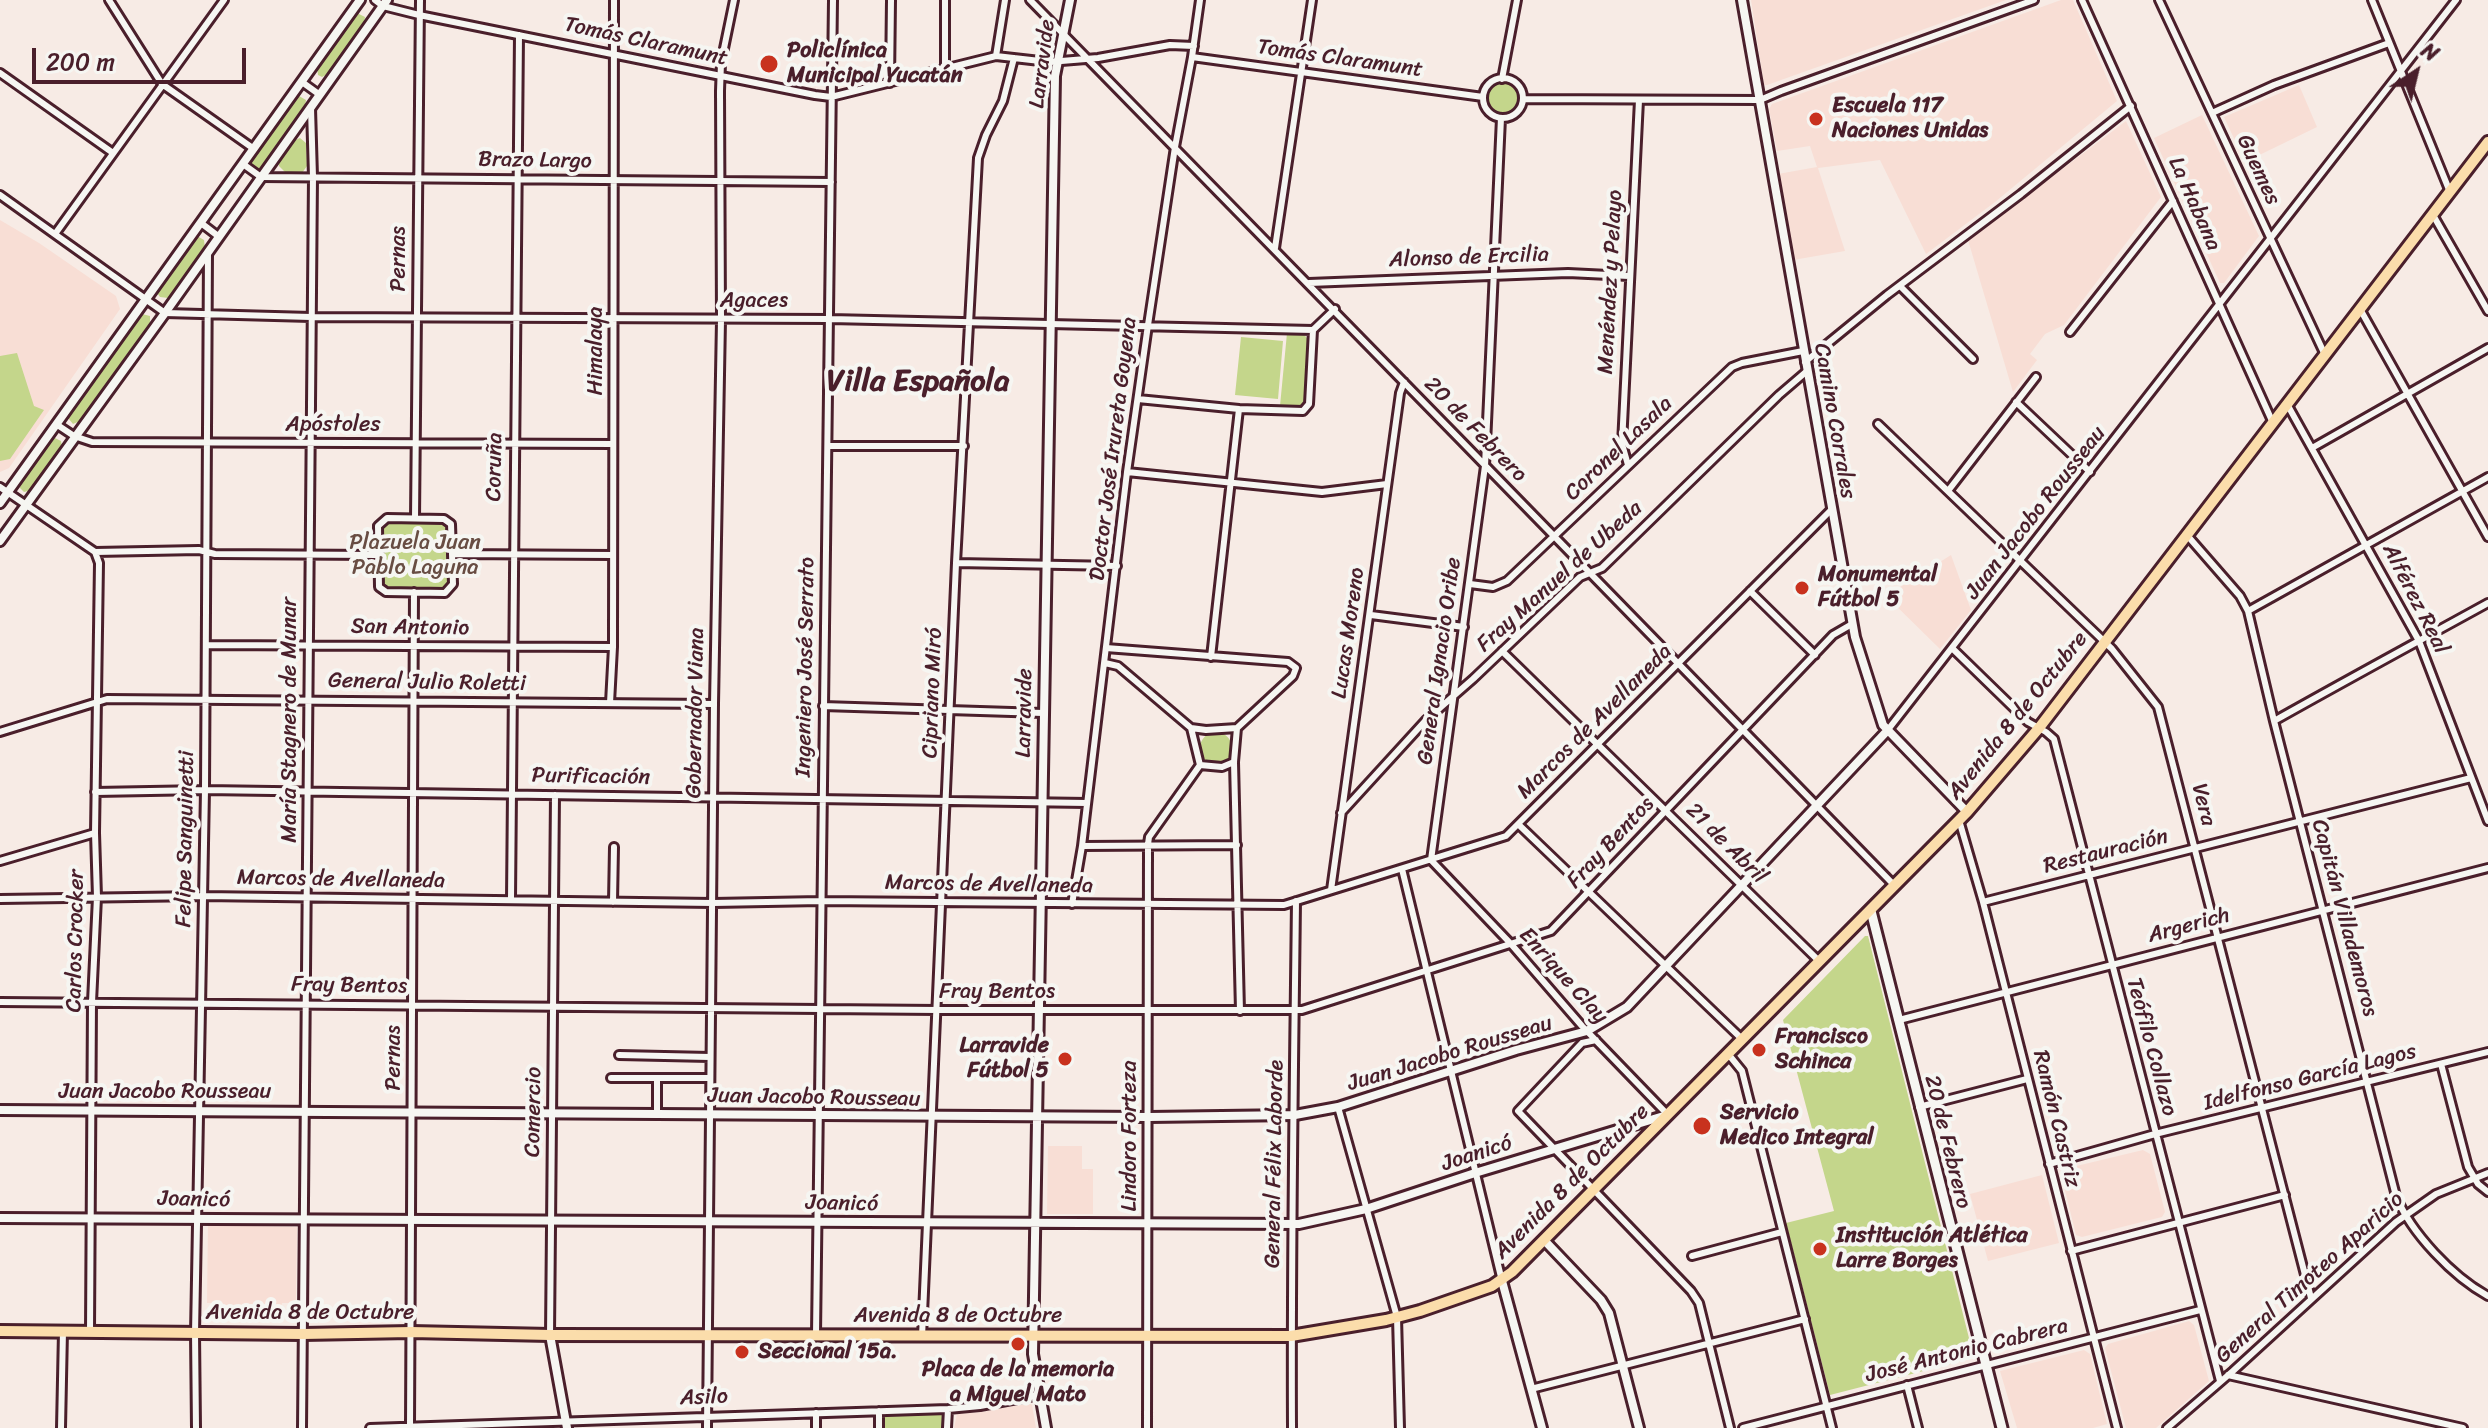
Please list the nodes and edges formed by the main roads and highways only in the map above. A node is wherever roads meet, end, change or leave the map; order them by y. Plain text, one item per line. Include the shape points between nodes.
1 (2488, 142) edge
2 (1871, 911) junction
3 (0, 1331) edge
4 (2002, 1428) edge

1 - 2 main road, Avenida 8 de Octubre via 2039,728
2 - 3 main road, Avenida 8 de Octubre via 1502,1281 1397,1317 1291,1336
2 - 4 main road, 20 de Febrero

